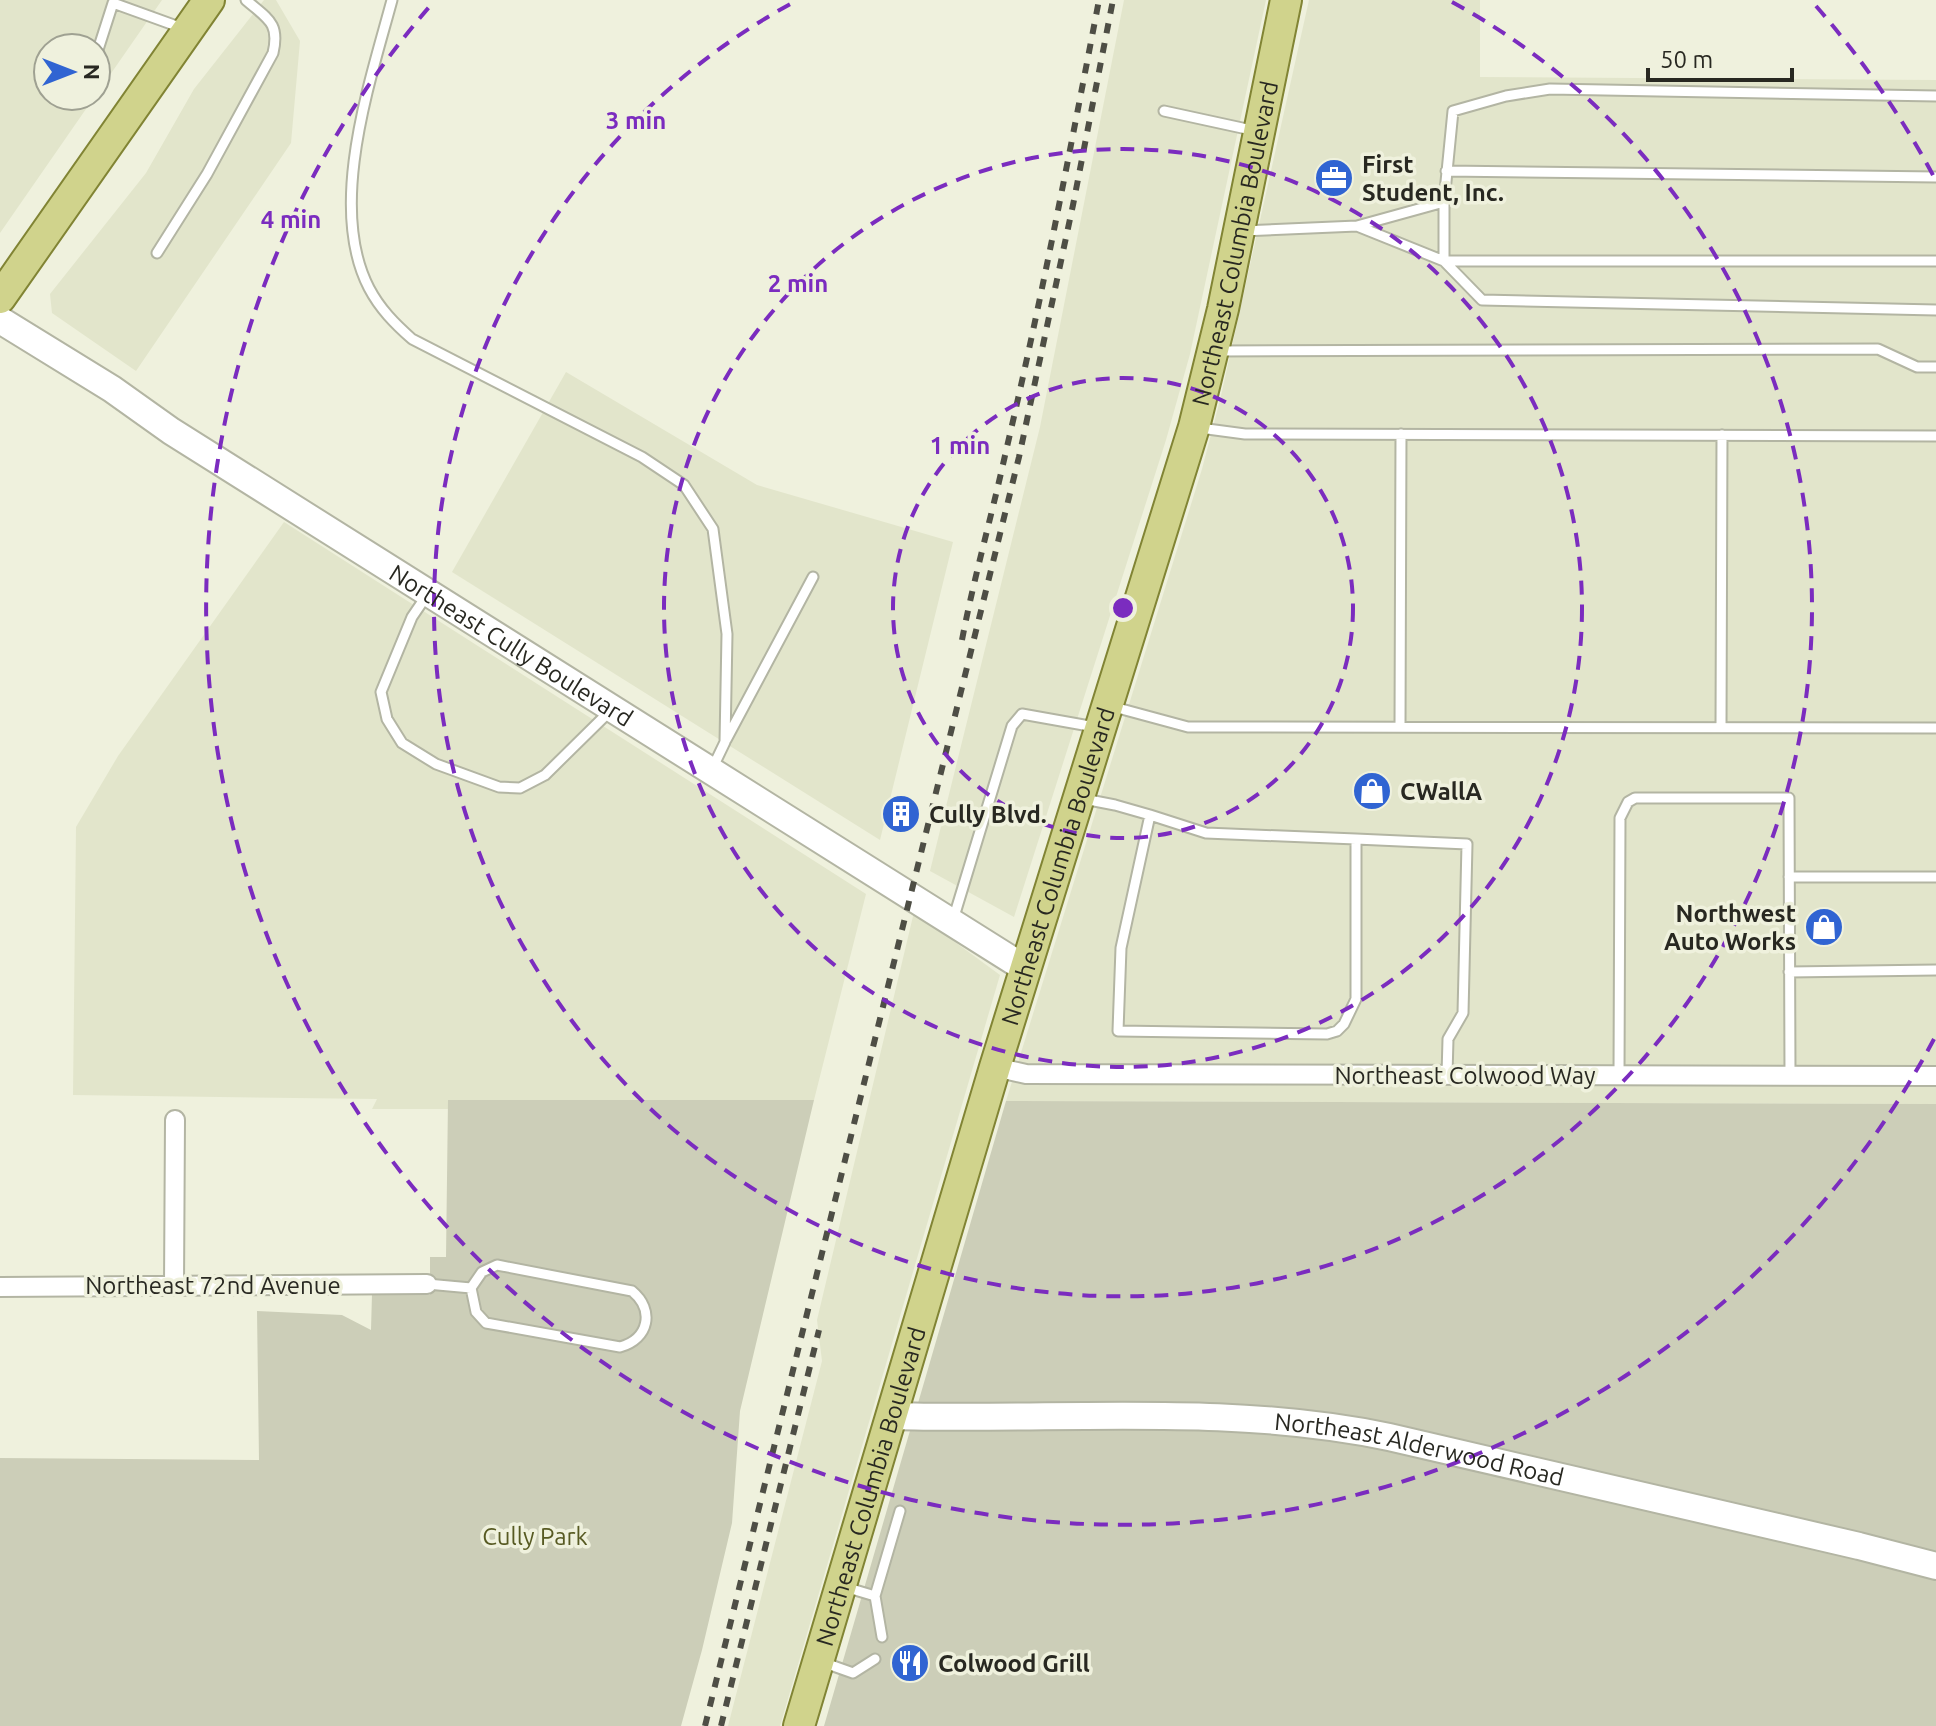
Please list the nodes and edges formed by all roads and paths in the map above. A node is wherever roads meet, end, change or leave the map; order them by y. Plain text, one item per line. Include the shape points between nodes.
1 (209, 0) edge
2 (246, 0) edge
3 (392, 0) edge
4 (1286, 0) edge
5 (188, 30) junction
6 (104, 32) edge
7 (1936, 96) edge
8 (1164, 111) dead end
9 (1259, 132) junction
10 (1446, 171) junction
11 (1936, 177) edge
12 (1444, 202) junction
13 (1357, 226) junction
14 (1239, 231) junction
15 (157, 253) dead end
16 (1444, 261) junction
17 (1936, 261) edge
18 (0, 298) edge
19 (1936, 310) edge
20 (0, 320) edge
21 (1213, 351) junction
22 (1936, 367) edge
23 (1194, 427) junction
24 (1401, 434) junction
25 (1722, 435) junction
26 (1936, 436) edge
27 (813, 577) dead end
28 (429, 592) junction
29 (613, 708) junction
30 (1103, 716) junction
31 (1400, 727) junction
32 (1721, 727) junction
33 (1936, 728) edge
34 (725, 742) junction
35 (712, 770) junction
36 (1077, 798) junction
37 (1150, 815) junction
38 (1356, 839) junction
39 (1789, 877) junction
40 (1936, 877) edge
41 (952, 922) junction
42 (1026, 969) junction
43 (1936, 970) edge
44 (1789, 972) junction
45 (995, 1067) junction
46 (1447, 1075) junction
47 (1619, 1075) junction
48 (1790, 1076) junction
49 (1936, 1076) edge
50 (175, 1120) dead end
51 (427, 1284) joint
52 (174, 1285) junction
53 (0, 1287) edge
54 (471, 1288) junction
55 (892, 1416) junction
56 (900, 1511) dead end
57 (1936, 1566) edge
58 (841, 1585) junction
59 (875, 1596) junction
60 (882, 1637) dead end
61 (875, 1659) dead end
62 (818, 1661) junction
63 (799, 1726) edge

1 - 5 main road
2 - 15 lane via 273,23 273,53
3 - 34 lane via 363,110 352,178 353,241 368,286 387,316 412,339 642,457 684,485 713,529 727,634
4 - 9 main road, Northeast Columbia Boulevard
5 - 6 lane via 113,3
5 - 18 main road
7 - 10 lane via 1550,89 1521,93 1453,111
8 - 9 lane
9 - 14 main road, Northeast Columbia Boulevard
10 - 11 lane
10 - 12 lane
12 - 13 lane
12 - 16 lane
13 - 14 lane
13 - 16 lane
14 - 21 main road, Northeast Columbia Boulevard
16 - 17 lane
16 - 19 lane via 1482,300
20 - 28 street, Northeast Cully Boulevard
21 - 22 lane via 1878,349 1917,367
21 - 23 main road, Northeast Columbia Boulevard
23 - 24 lane via 1245,434
23 - 30 main road, Northeast Columbia Boulevard
24 - 25 lane
24 - 31 lane
25 - 26 lane
25 - 32 lane
27 - 34 lane
28 - 29 street, Northeast Cully Boulevard
28 - 29 lane via 412,617 381,692 387,719 402,743 436,764 499,787 520,788 545,775
29 - 35 street, Northeast Cully Boulevard
30 - 31 lane via 1188,727
30 - 36 main road, Northeast Columbia Boulevard
30 - 41 lane via 1022,714 1012,726
31 - 32 lane
32 - 33 lane
34 - 35 lane
35 - 41 street, Northeast Cully Boulevard
36 - 37 lane
36 - 42 main road, Northeast Columbia Boulevard
37 - 38 lane via 1206,833
37 - 38 lane via 1121,948 1118,1031 1337,1031 1356,999
38 - 46 lane via 1467,844 1463,1013 1448,1039
39 - 40 lane
39 - 44 lane
39 - 47 lane via 1789,798 1628,802 1620,818
41 - 42 street, Northeast Cully Boulevard
42 - 45 main road, Northeast Columbia Boulevard
43 - 44 lane
44 - 48 lane
45 - 46 street, Northeast Colwood Way via 1026,1074
45 - 55 main road, Northeast Columbia Boulevard
46 - 47 street, Northeast Colwood Way
47 - 48 street, Northeast Colwood Way
48 - 49 street, Northeast Colwood Way
50 - 52 street
51 - 52 street, Northeast 72nd Avenue
51 - 54 lane
52 - 53 street, Northeast 72nd Avenue
54 - 54 lane via 482,1272 497,1265 566,1277 632,1291 644,1305 646,1323 637,1339 620,1347 486,1323 476,1312
55 - 57 street, Northeast Alderwood Road via 1260,1419 1330,1426
55 - 58 main road, Northeast Columbia Boulevard
56 - 59 lane
58 - 59 lane
58 - 62 main road, Northeast Columbia Boulevard
59 - 60 lane
61 - 62 lane via 853,1673
62 - 63 main road, Northeast Columbia Boulevard

